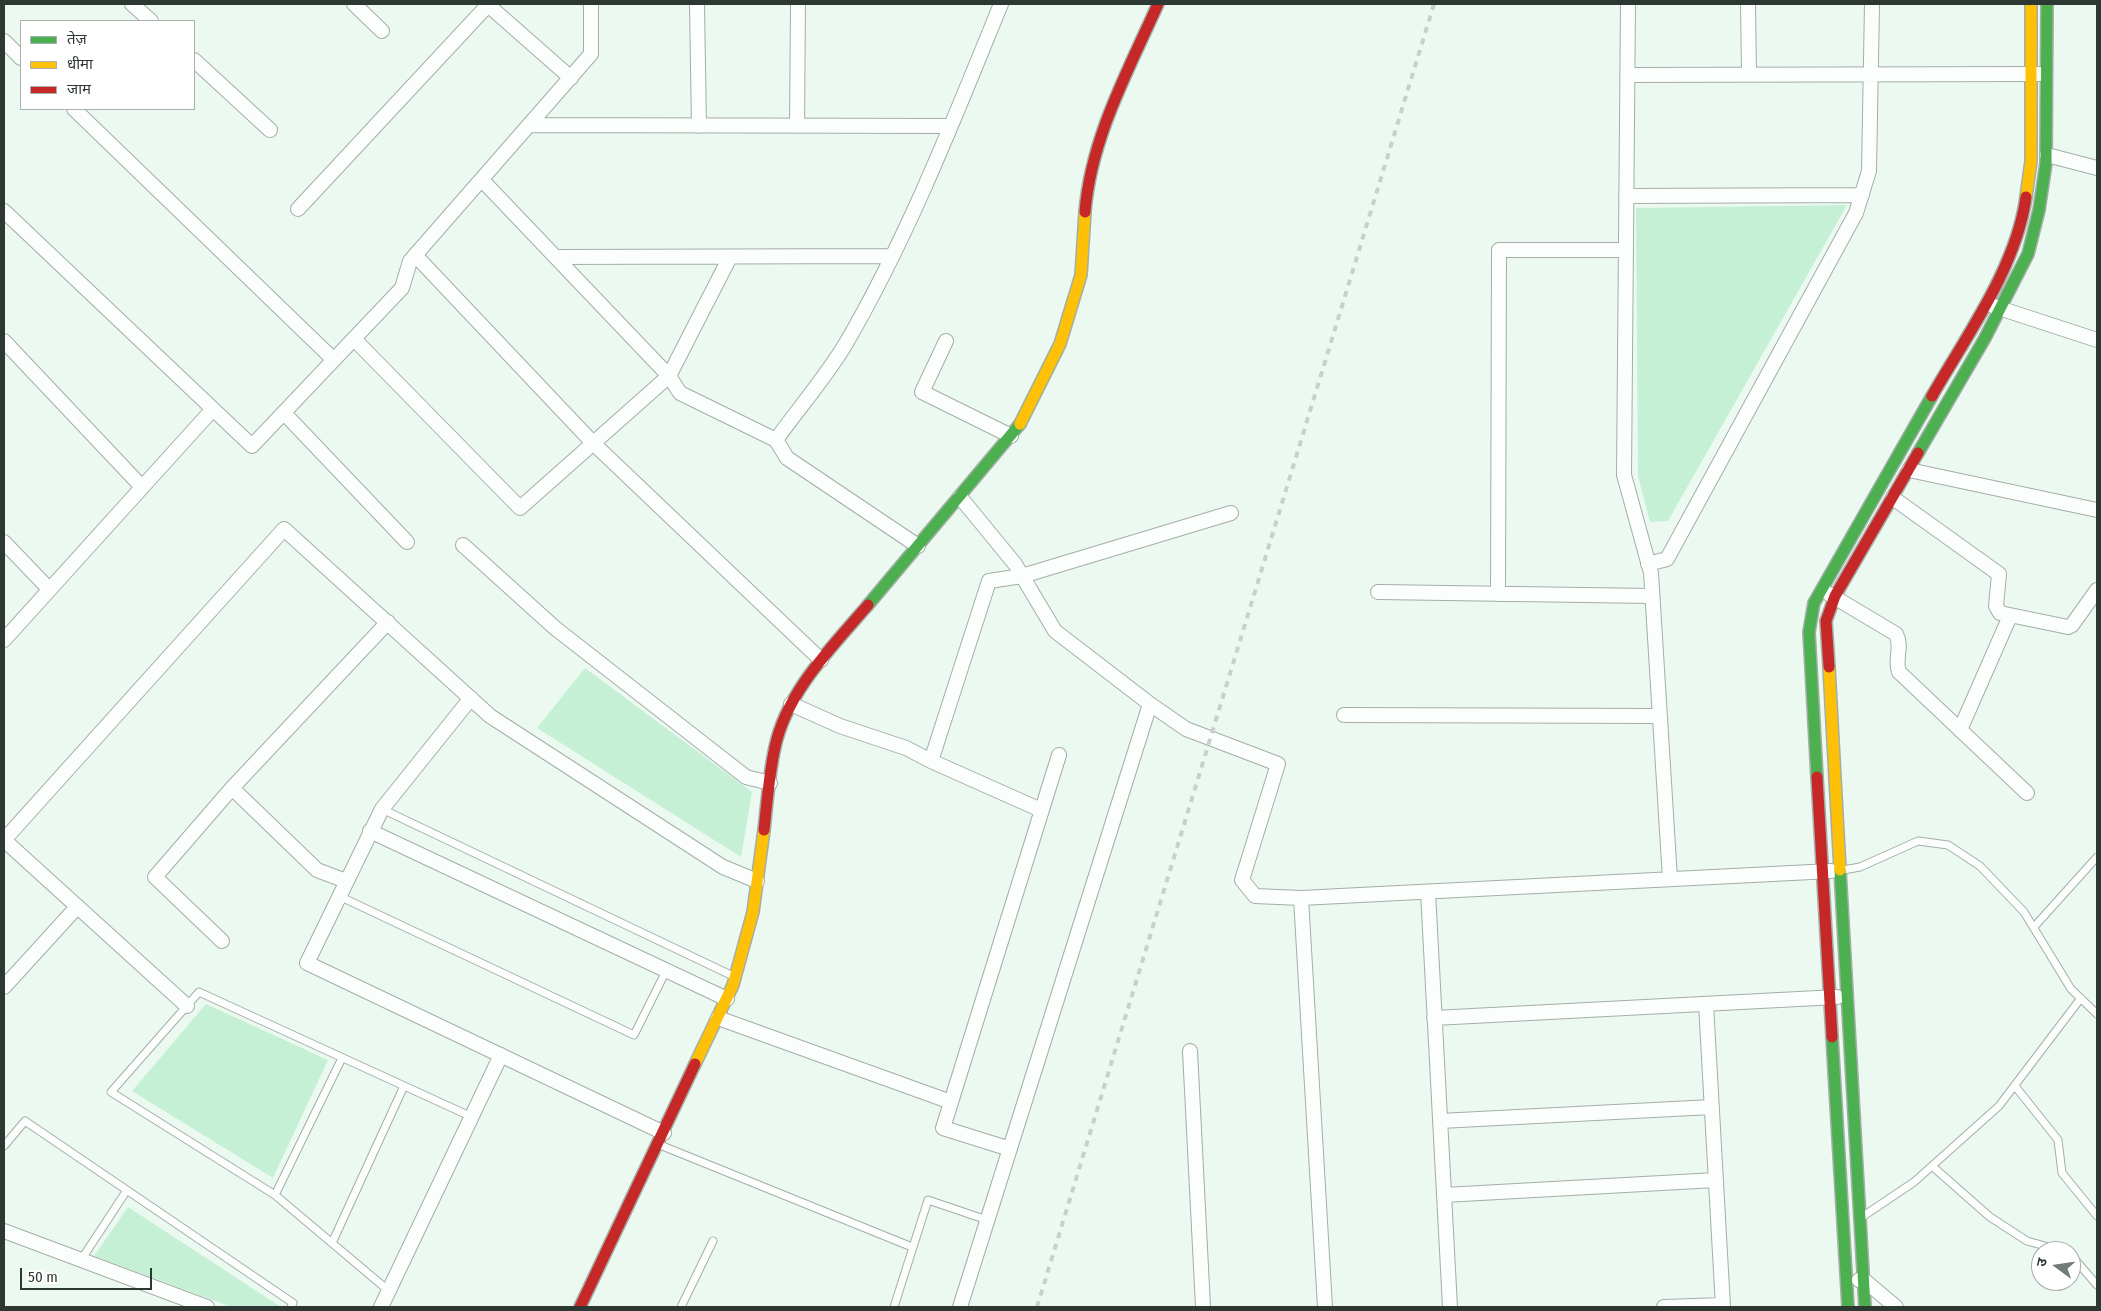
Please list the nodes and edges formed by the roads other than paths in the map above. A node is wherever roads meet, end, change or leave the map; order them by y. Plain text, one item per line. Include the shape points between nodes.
1 (132, 4) edge
2 (354, 4) edge
3 (592, 4) edge
4 (697, 4) edge
5 (798, 4) edge
6 (1002, 4) edge
7 (1158, 4) edge
8 (1628, 4) edge
9 (1748, 4) edge
10 (1872, 4) edge
11 (2031, 4) edge
12 (2047, 4) edge
13 (150, 20) edge
14 (382, 31) dead end
15 (4, 41) edge
16 (20, 57) edge
17 (195, 61) edge
18 (1749, 74) junction
19 (1870, 74) junction
20 (2031, 74) junction
21 (2047, 74) junction
22 (1627, 75) junction
23 (571, 78) junction
24 (75, 110) edge
25 (529, 125) junction
26 (698, 126) junction
27 (797, 126) junction
28 (951, 126) junction
29 (270, 130) dead end
30 (2046, 154) junction
31 (2097, 168) edge
32 (482, 180) junction
33 (1862, 195) junction
34 (1626, 196) junction
35 (298, 209) dead end
36 (4, 211) edge
37 (1626, 250) junction
38 (415, 255) junction
39 (892, 256) junction
40 (556, 257) junction
41 (730, 257) junction
42 (1985, 304) junction
43 (2000, 309) junction
44 (354, 339) junction
45 (2097, 340) edge
46 (4, 341) edge
47 (946, 341) dead end
48 (334, 360) junction
49 (669, 376) junction
50 (213, 409) junction
51 (284, 413) junction
52 (1011, 436) junction
53 (776, 440) junction
54 (593, 443) junction
55 (1909, 470) junction
56 (142, 487) junction
57 (960, 497) junction
58 (1893, 498) junction
59 (2097, 510) edge
60 (1231, 513) dead end
61 (4, 542) edge
62 (407, 542) dead end
63 (463, 545) dead end
64 (918, 546) junction
65 (1648, 564) junction
66 (1022, 576) junction
67 (49, 589) junction
68 (1822, 590) junction
69 (2097, 590) edge
70 (1378, 592) dead end
71 (1498, 594) junction
72 (1652, 596) junction
73 (1835, 596) junction
74 (2010, 616) junction
75 (388, 622) junction
76 (4, 640) edge
77 (821, 660) junction
78 (471, 698) junction
79 (791, 704) junction
80 (1150, 704) junction
81 (1344, 715) dead end
82 (1660, 716) junction
83 (1960, 730) junction
84 (1059, 755) dead end
85 (931, 761) junction
86 (770, 783) junction
87 (232, 788) junction
88 (2028, 793) dead end
89 (382, 809) junction
90 (1041, 810) junction
91 (370, 831) junction
92 (2097, 857) edge
93 (1841, 870) junction
94 (1823, 871) junction
95 (1670, 879) junction
96 (346, 881) junction
97 (757, 881) junction
98 (1428, 892) junction
99 (339, 896) junction
100 (1301, 898) junction
101 (76, 907) junction
102 (2034, 927) junction
103 (222, 940) dead end
104 (666, 971) junction
105 (736, 977) junction
106 (4, 987) edge
107 (1848, 996) junction
108 (1831, 997) junction
109 (2081, 998) junction
110 (726, 999) junction
111 (1706, 1004) junction
112 (187, 1006) junction
113 (2097, 1014) edge
114 (718, 1018) junction
115 (1434, 1018) junction
116 (1190, 1051) dead end
117 (501, 1055) junction
118 (342, 1058) junction
119 (404, 1086) junction
120 (2014, 1086) junction
121 (951, 1102) junction
122 (1712, 1107) junction
123 (472, 1117) junction
124 (1440, 1121) junction
125 (661, 1139) junction
126 (4, 1146) edge
127 (1010, 1149) junction
128 (1932, 1166) junction
129 (1716, 1180) junction
130 (127, 1190) junction
131 (274, 1195) junction
132 (1444, 1196) junction
133 (2097, 1216) edge
134 (1860, 1218) junction
135 (987, 1220) junction
136 (4, 1234) edge
137 (713, 1241) dead end
138 (2031, 1242) edge
139 (332, 1243) junction
140 (912, 1247) junction
141 (81, 1261) junction
142 (2081, 1267) edge
143 (1846, 1280) junction
144 (1864, 1280) junction
145 (2097, 1285) edge
146 (389, 1291) junction
147 (1723, 1306) edge
148 (207, 1307) edge
149 (291, 1307) edge
150 (381, 1307) edge
151 (580, 1307) edge
152 (681, 1307) edge
153 (894, 1307) edge
154 (960, 1307) edge
155 (1203, 1307) edge
156 (1325, 1307) edge
157 (1450, 1307) edge
158 (1664, 1307) edge
159 (1848, 1307) edge
160 (1865, 1307) edge
161 (1896, 1307) edge

1 - 13 street
2 - 14 street
3 - 23 street via 591,54
4 - 26 street
5 - 27 street
6 - 28 street
7 - 52 street via 1102,130 1087,189 1081,275 1060,344 1024,420
8 - 22 street
9 - 18 street
10 - 19 street
11 - 20 street
12 - 21 street
15 - 16 street
17 - 29 street
18 - 19 street
18 - 22 street
19 - 20 street
19 - 33 street via 1869,171
20 - 21 street
20 - 42 street via 2031,161 2023,217 1999,280
21 - 30 street
22 - 34 street
23 - 25 street
23 - 35 street via 488,5
24 - 48 street
25 - 26 street
25 - 32 street
26 - 27 street
27 - 28 street
28 - 39 street
30 - 31 street
30 - 43 street via 2039,210 2028,254
32 - 38 street
32 - 40 street
33 - 34 street
33 - 65 street via 1856,213 1667,559
34 - 37 street
36 - 50 street
37 - 65 street via 1624,475
37 - 71 street via 1499,250
38 - 44 street via 402,288
38 - 54 street
39 - 41 street
39 - 53 street via 844,346
40 - 41 street
40 - 49 street
41 - 49 street
42 - 43 street
42 - 68 street
43 - 45 street
43 - 55 street
44 - 48 street
44 - 54 street via 520,508
46 - 56 street
47 - 52 street via 922,392
48 - 51 street
49 - 53 street via 680,393
49 - 54 street
50 - 51 street via 252,446
50 - 56 street
51 - 62 street
52 - 57 street
53 - 64 street via 787,458
54 - 77 street
55 - 58 street
55 - 59 street
56 - 67 street
57 - 64 street
57 - 66 street
58 - 73 street
58 - 74 street via 1998,574 1996,610
60 - 66 street
61 - 67 street
63 - 86 street via 555,628 738,771 746,777
64 - 77 street
65 - 72 street
66 - 80 street via 1055,631
66 - 85 street via 989,581
67 - 76 street
68 - 73 street
68 - 94 street via 1814,602 1809,632
69 - 74 street via 2068,627
70 - 71 street
71 - 72 street
72 - 82 street
73 - 83 street via 1896,634 1900,644 1899,672
73 - 93 street via 1826,621
74 - 83 street
75 - 78 street
75 - 87 street
75 - 101 street via 284,528 4,840
77 - 79 street
78 - 89 street
78 - 97 street via 490,716 723,867
79 - 85 street via 840,726 906,748
79 - 86 street via 775,746
80 - 100 street via 1186,729 1278,764 1242,880 1255,896
80 - 127 street
81 - 82 street
82 - 95 street
83 - 88 street
84 - 90 street
85 - 90 street
86 - 97 street
87 - 96 street via 317,870
87 - 103 street via 155,877
89 - 91 street
89 - 105 lane
90 - 121 street
91 - 96 street
91 - 104 street
92 - 102 lane
93 - 94 street
93 - 102 lane via 1860,867 1918,841 1948,845 1980,866
93 - 107 street
94 - 95 street
94 - 108 street
95 - 98 street
96 - 99 street
97 - 105 street via 753,912
98 - 100 street
98 - 115 street
99 - 104 lane via 634,1035
99 - 117 street via 307,963
100 - 156 street
101 - 106 street
101 - 112 street
102 - 109 lane via 2071,989
104 - 110 street
105 - 110 street
107 - 108 street
107 - 134 street
108 - 111 street
108 - 143 street
109 - 113 lane
109 - 120 lane
110 - 114 street
111 - 115 street
111 - 122 street
112 - 118 lane via 199,992
112 - 131 lane via 111,1092
114 - 121 street
114 - 125 street
115 - 124 street
116 - 155 street
117 - 123 street
117 - 125 street
118 - 119 lane
118 - 131 lane
119 - 123 lane
119 - 139 lane
120 - 128 lane via 1999,1106
120 - 133 lane via 2058,1140 2062,1173
121 - 127 street via 943,1128
122 - 124 street
122 - 129 street
123 - 146 street
124 - 132 street
125 - 140 lane
125 - 151 street
126 - 130 lane via 25,1121
127 - 135 street
128 - 134 lane
128 - 138 lane via 1990,1217
129 - 132 street
129 - 147 street
130 - 141 lane
130 - 149 lane via 293,1303
131 - 139 lane
132 - 157 street
134 - 144 street
135 - 140 lane via 928,1200
135 - 154 street
136 - 141 street
137 - 152 lane
139 - 146 lane
140 - 153 lane
141 - 148 street
142 - 145 lane
143 - 144 street
143 - 159 street
144 - 160 street
144 - 161 street
146 - 150 street
147 - 158 street

